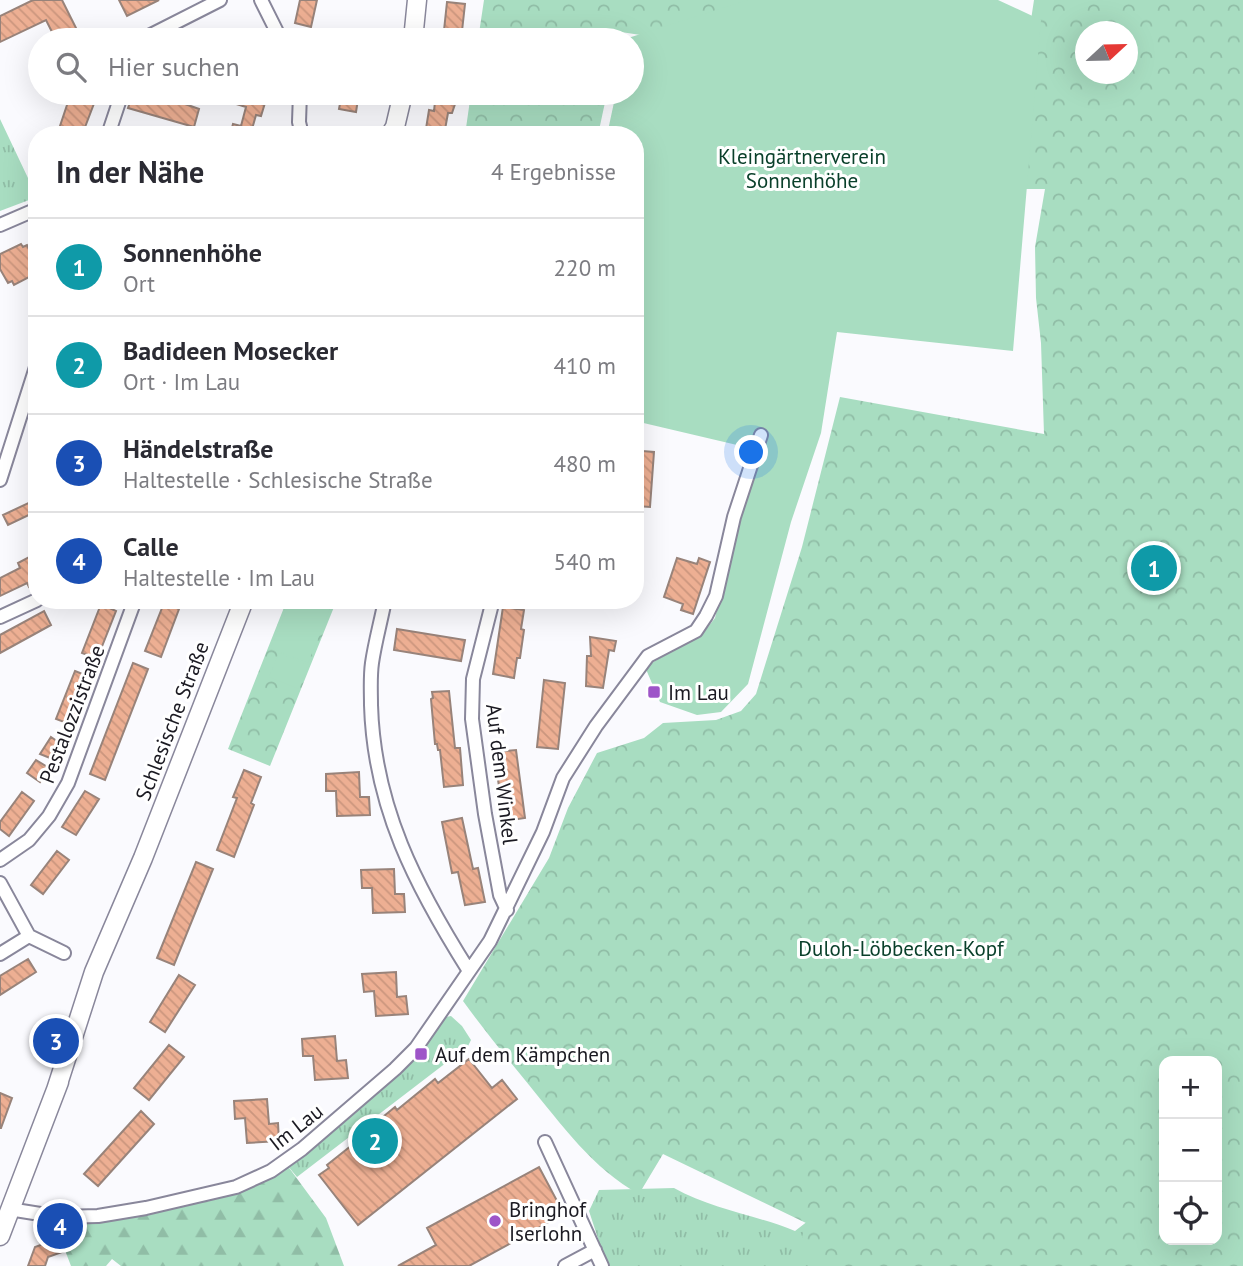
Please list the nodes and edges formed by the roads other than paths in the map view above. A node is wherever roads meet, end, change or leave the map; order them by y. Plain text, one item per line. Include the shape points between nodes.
1 (220, 0) edge
2 (261, 0) edge
3 (417, 0) edge
4 (165, 28) edge
5 (275, 28) edge
6 (414, 28) edge
7 (117, 105) edge
8 (300, 105) edge
9 (400, 105) edge
10 (409, 105) edge
11 (111, 126) edge
12 (300, 126) edge
13 (395, 126) edge
14 (408, 126) edge
15 (28, 213) edge
16 (0, 225) edge
17 (28, 392) edge
18 (761, 435) dead end
19 (0, 480) edge
20 (28, 604) edge
21 (132, 609) edge
22 (240, 609) edge
23 (383, 609) edge
24 (491, 609) edge
25 (0, 617) edge
26 (0, 860) edge
27 (0, 883) edge
28 (506, 911) junction
29 (29, 936) junction
30 (64, 953) dead end
31 (0, 954) edge
32 (469, 971) junction
33 (545, 1142) dead end
34 (9, 1209) junction
35 (0, 1236) edge
36 (595, 1250) junction
37 (565, 1266) edge
38 (602, 1266) edge

1 - 4 street
2 - 5 street
3 - 6 main road
7 - 11 street
8 - 12 street
9 - 13 main road
10 - 14 main road
15 - 16 street
17 - 19 street
18 - 28 street, Im Lau via 734,517 716,596 706,616 696,631 648,656 596,726 563,778
20 - 25 street
21 - 26 street, Pestalozzistraße via 68,783 50,816 29,840
22 - 34 main road, Schlesische Straße via 143,858 105,976
23 - 32 street via 371,678 380,786 412,873
24 - 28 street, Auf dem Winkel via 473,679 472,719 485,814
27 - 29 street
28 - 32 street, Im Lau
29 - 30 street
29 - 31 street
32 - 34 street, Im Lau via 416,1048 271,1171 204,1195 98,1216 59,1217
33 - 36 street
34 - 35 main road, Schlesische Straße
36 - 37 street
36 - 38 street

